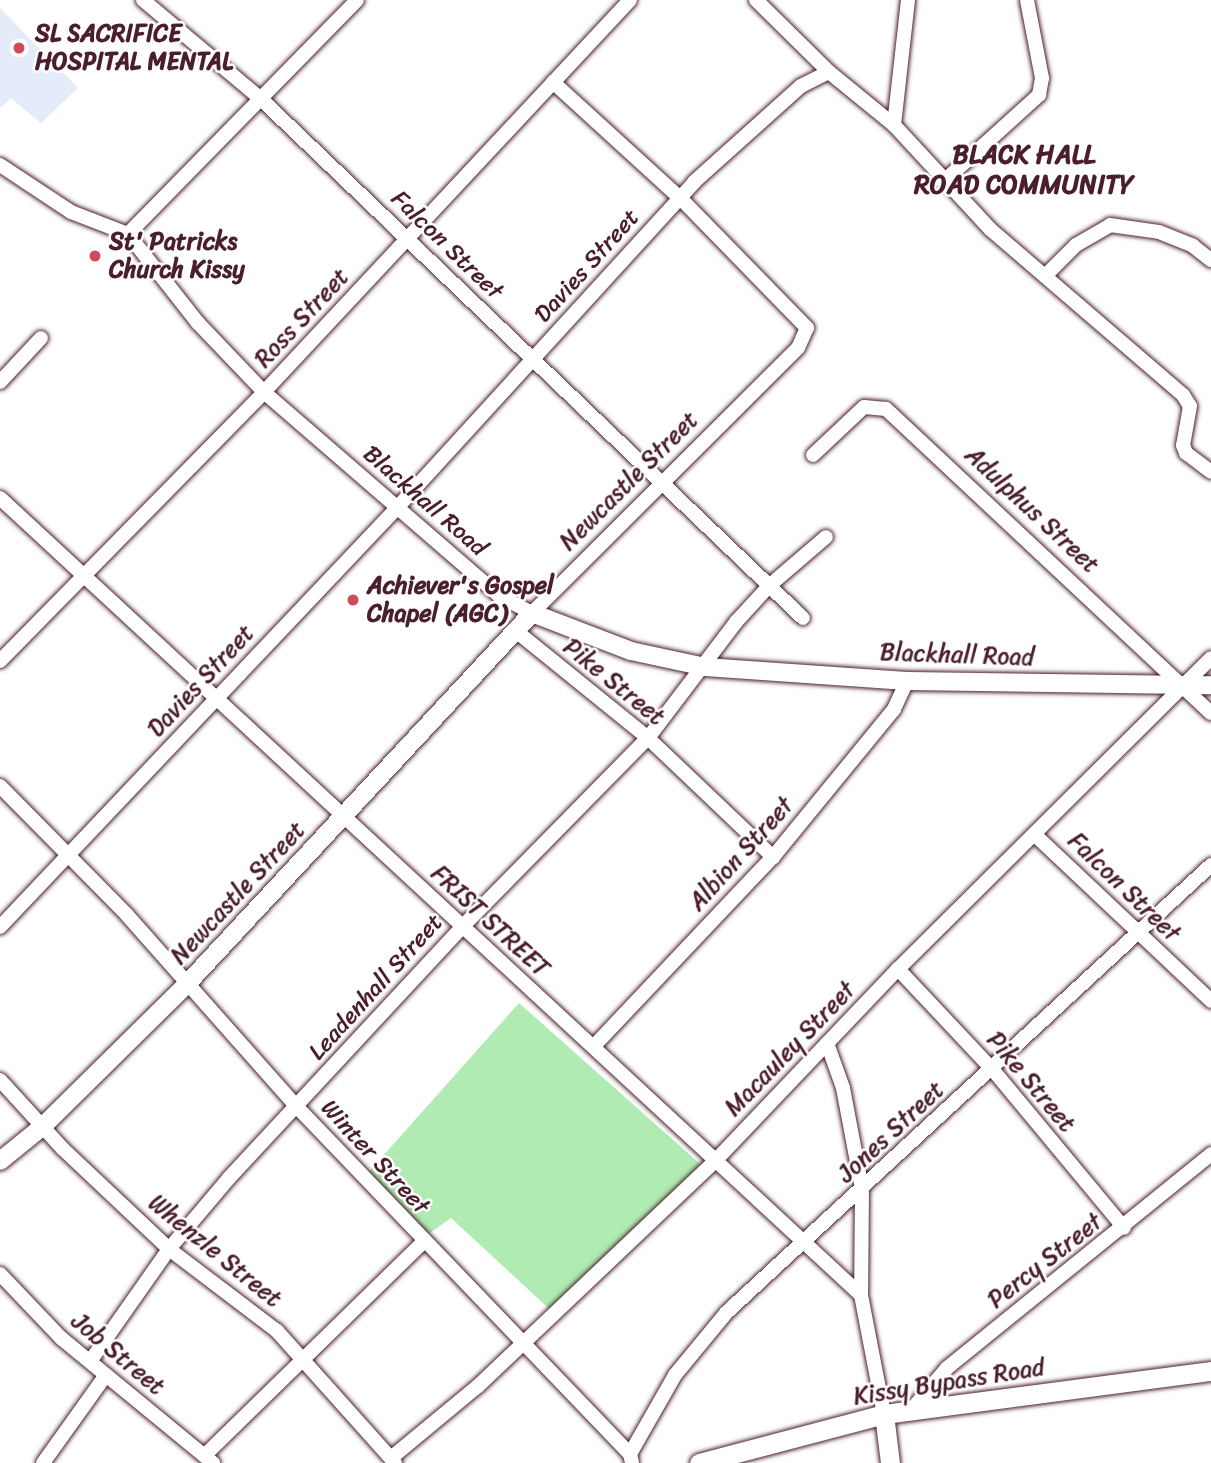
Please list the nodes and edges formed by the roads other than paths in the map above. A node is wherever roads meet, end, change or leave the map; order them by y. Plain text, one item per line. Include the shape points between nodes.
1 (144, 0) edge
2 (357, 0) edge
3 (630, 0) edge
4 (756, 0) edge
5 (908, 0) edge
6 (1027, 0) edge
7 (829, 72) junction
8 (553, 82) junction
9 (262, 100) junction
10 (894, 125) junction
11 (0, 165) edge
12 (943, 182) junction
13 (680, 198) junction
14 (128, 234) junction
15 (408, 238) junction
16 (1211, 260) edge
17 (1045, 276) junction
18 (41, 338) dead end
19 (532, 360) junction
20 (0, 382) edge
21 (264, 391) junction
22 (813, 455) dead end
23 (1211, 472) edge
24 (662, 482) junction
25 (0, 498) edge
26 (395, 510) junction
27 (826, 537) dead end
28 (82, 575) junction
29 (769, 586) junction
30 (532, 613) junction
31 (803, 618) dead end
32 (516, 631) junction
33 (1211, 658) edge
34 (0, 661) edge
35 (705, 667) junction
36 (907, 681) junction
37 (1211, 685) edge
38 (1183, 686) junction
39 (217, 696) junction
40 (1211, 713) edge
41 (648, 738) junction
42 (0, 786) edge
43 (344, 815) junction
44 (1035, 835) junction
45 (69, 854) junction
46 (773, 857) junction
47 (1211, 865) edge
48 (0, 927) edge
49 (462, 927) junction
50 (1138, 932) junction
51 (898, 969) junction
52 (186, 985) junction
53 (1211, 1001) edge
54 (827, 1043) junction
55 (594, 1046) junction
56 (993, 1070) junction
57 (0, 1080) edge
58 (298, 1108) junction
59 (42, 1127) junction
60 (1211, 1154) edge
61 (0, 1161) edge
62 (715, 1161) junction
63 (862, 1189) junction
64 (1124, 1228) junction
65 (423, 1242) junction
66 (805, 1244) junction
67 (169, 1248) junction
68 (0, 1273) edge
69 (861, 1295) junction
70 (521, 1344) junction
71 (304, 1359) junction
72 (91, 1360) junction
73 (1211, 1371) edge
74 (106, 1375) junction
75 (912, 1409) junction
76 (884, 1413) junction
77 (631, 1458) edge
78 (209, 1459) edge
79 (393, 1460) edge
80 (43, 1463) edge
81 (699, 1463) edge
82 (890, 1463) edge

1 - 9 street, Falcon Street
2 - 9 street
3 - 8 street, Ross Street
4 - 7 street
5 - 10 street
6 - 12 street via 1042,78 1031,103
7 - 10 street
7 - 13 street, Davies Street via 801,86
8 - 13 street, Newcastle Street
8 - 15 street, Ross Street
9 - 14 street
9 - 15 street, Falcon Street
10 - 12 street
11 - 14 street via 71,212
12 - 17 street
13 - 19 street, Davies Street
13 - 24 street, Newcastle Street via 807,328 798,348
14 - 21 street, Blackhall Road via 198,323
15 - 19 street, Falcon Street
15 - 21 street, Ross Street
16 - 17 street via 1193,246 1159,232 1110,225 1076,245
17 - 23 street via 1183,395 1190,406 1183,445 1186,453
18 - 20 street
19 - 24 street, Falcon Street
19 - 26 street, Davies Street
21 - 26 street, Blackhall Road
21 - 28 street, Ross Street
22 - 38 street, Adulphus Street via 864,407 886,409
24 - 29 street, Falcon Street
24 - 30 street, Newcastle Street
25 - 28 street, FRIST STREET
26 - 30 street, Blackhall Road via 498,595
26 - 39 street, Davies Street
27 - 29 street, Leadenhall Street
28 - 34 street, Ross Street
28 - 39 street, FRIST STREET
29 - 31 street, Falcon Street
29 - 35 street, Leadenhall Street via 736,622
30 - 32 street, Newcastle Street
30 - 35 street, Blackhall Road via 631,651
32 - 41 street, Pike Street
32 - 43 street, Newcastle Street
33 - 38 street, Macauley Street
35 - 36 street, Blackhall Road
35 - 41 street, Leadenhall Street
36 - 38 street, Blackhall Road
36 - 46 street, Albion Street via 894,709
37 - 38 street, Blackhall Road
38 - 40 street, Adulphus Street
38 - 44 street, Macauley Street
39 - 43 street, FRIST STREET
39 - 45 street, Davies Street
41 - 46 street, Pike Street
41 - 49 street, Leadenhall Street
42 - 45 street, Winter Street
43 - 49 street, FRIST STREET
43 - 52 street, Newcastle Street
44 - 50 street, Falcon Street
44 - 51 street, Macauley Street
45 - 48 street, Davies Street
45 - 52 street, Winter Street
46 - 55 street, Albion Street
47 - 50 street, Jones Street
49 - 55 street, FRIST STREET
49 - 58 street, Leadenhall Street
50 - 53 street, Falcon Street
50 - 56 street, Jones Street
51 - 54 street, Macauley Street
51 - 56 street, Pike Street
52 - 58 street, Winter Street
52 - 59 street, Newcastle Street
54 - 62 street, Macauley Street
54 - 63 street via 843,1088
55 - 62 street, FRIST STREET
56 - 63 street, Jones Street
56 - 64 street, Pike Street
57 - 59 street, Whenzle Street
58 - 65 street, Winter Street
58 - 67 street, Leadenhall Street
59 - 61 street, Newcastle Street
59 - 67 street, Whenzle Street
60 - 64 street, Percy Street
62 - 66 street, FRIST STREET
62 - 70 street, Macauley Street
63 - 66 street, Jones Street
63 - 69 street
64 - 75 street, Percy Street via 947,1368
65 - 70 street, Winter Street
65 - 71 street
66 - 69 street, FRIST STREET
66 - 77 street, Jones Street via 709,1332 676,1375
67 - 71 street, Whenzle Street via 263,1318
67 - 72 street, Leadenhall Street
68 - 72 street, Job Street via 36,1314
69 - 76 street
70 - 77 street, Winter Street
70 - 79 street, Macauley Street
71 - 78 street
71 - 79 street, Whenzle Street
72 - 74 street, Job Street
73 - 75 main road, Kissy Bypass Road
74 - 78 street, Job Street
74 - 80 street
75 - 76 main road, Kissy Bypass Road
76 - 81 main road, Kissy Bypass Road
76 - 82 main road

